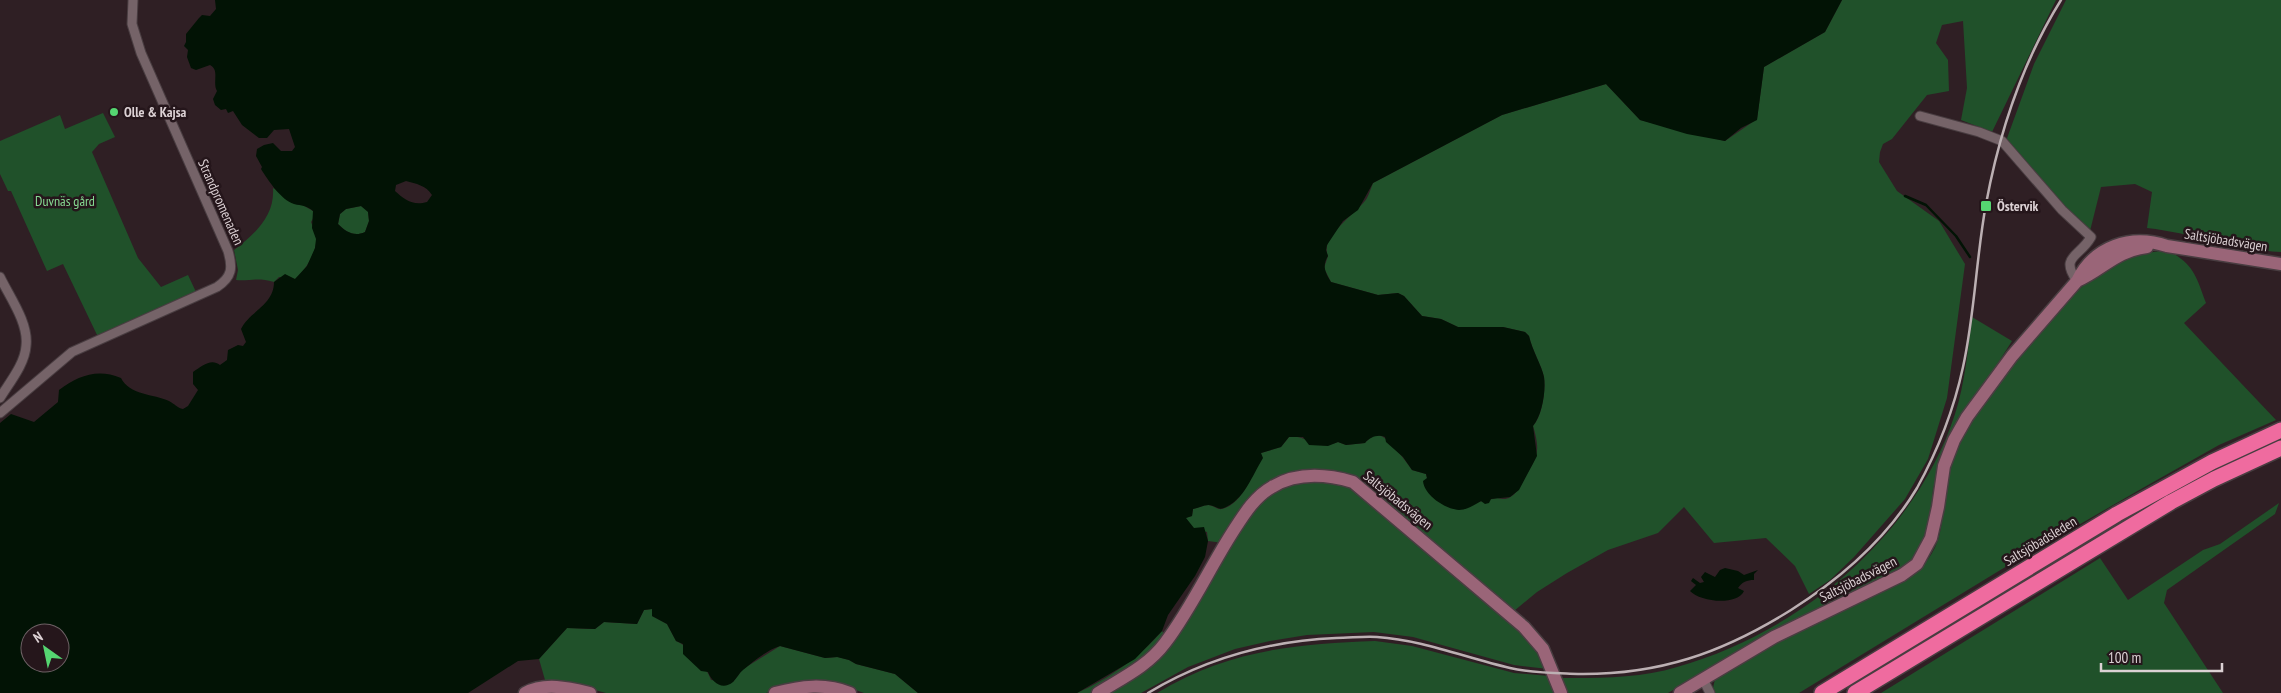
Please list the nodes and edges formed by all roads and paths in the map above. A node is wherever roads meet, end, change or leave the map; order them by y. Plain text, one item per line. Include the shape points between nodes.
1 (133, 0) edge
2 (1920, 116) dead end
3 (2281, 264) edge
4 (0, 276) edge
5 (2077, 281) junction
6 (0, 398) edge
7 (0, 413) edge
8 (2281, 430) edge
9 (2281, 448) edge
10 (1703, 679) junction
11 (525, 693) edge
12 (590, 693) edge
13 (775, 693) edge
14 (850, 693) edge
15 (1098, 693) edge
16 (1561, 693) edge
17 (1680, 693) edge
18 (1696, 693) edge
19 (1710, 693) edge
20 (1822, 693) edge
21 (1855, 693) edge

1 - 7 street, Strandpromenaden via 132,24 141,53 228,251 232,262 230,274 217,287 72,352
2 - 5 street via 1988,134 2002,141 2062,210 2091,237 2069,264 2069,271
3 - 5 street, Saltsjöbadsvägen via 2167,246 2134,249 2118,255
4 - 6 street via 26,334 22,361
5 - 10 street, Saltsjöbadsvägen via 2012,356 1967,417 1944,466 1931,538 1917,564 1902,576 1774,637
8 - 20 highway, Saltsjöbadsleden via 2212,462 2117,514
9 - 21 highway via 2171,502
10 - 17 street, Saltsjöbadsvägen
10 - 18 street
10 - 19 street
11 - 12 street via 539,687 550,687
13 - 14 street via 812,686
15 - 16 street, Saltsjöbadsvägen via 1154,657 1255,500 1272,486 1291,479 1324,476 1353,482 1524,627 1544,649

